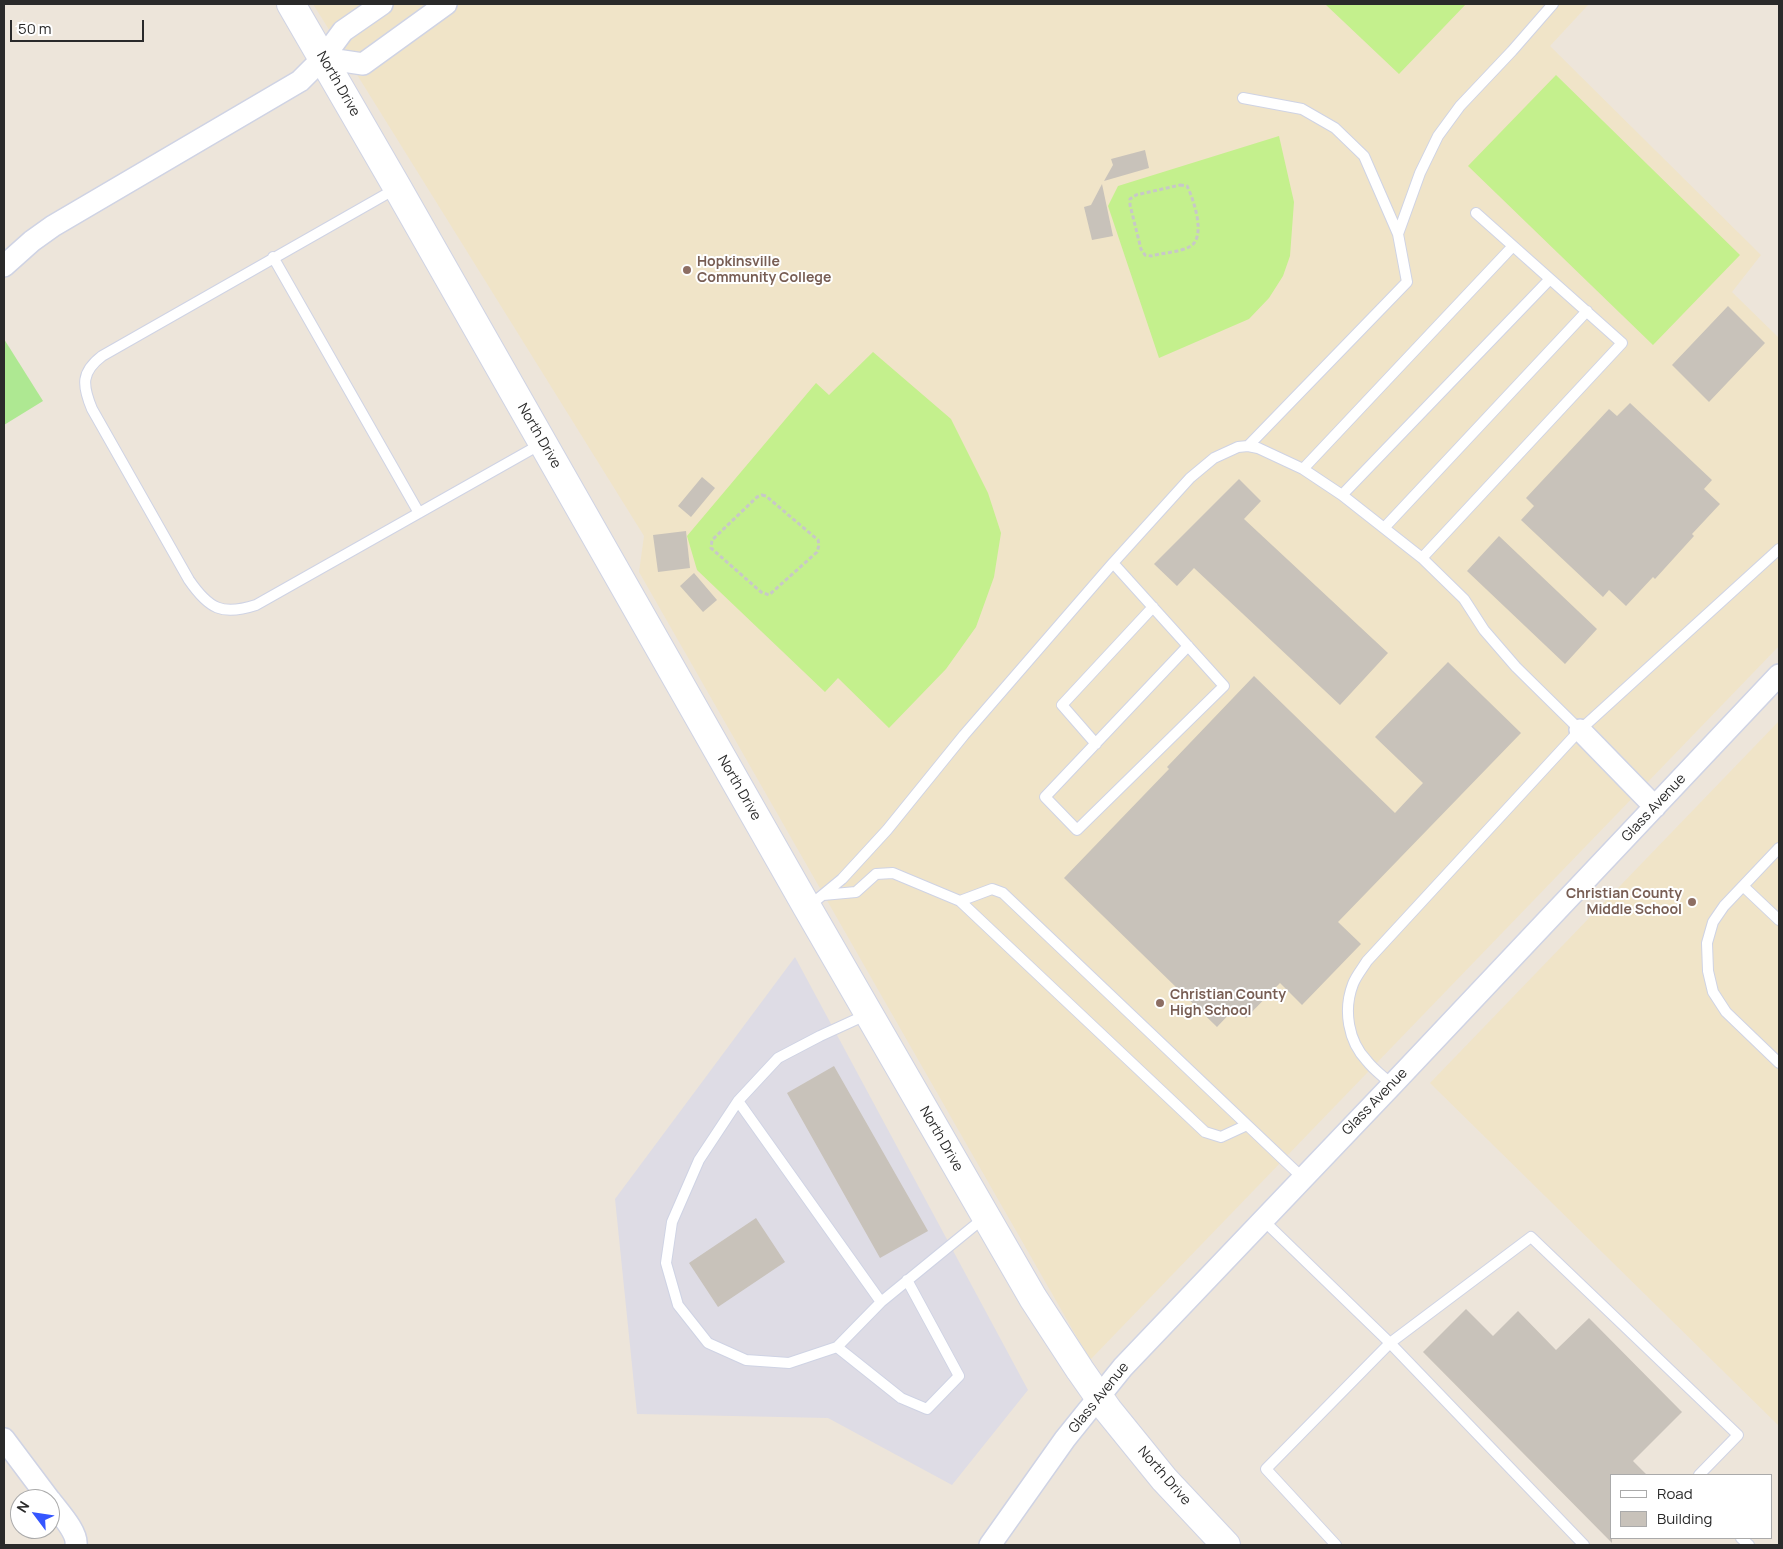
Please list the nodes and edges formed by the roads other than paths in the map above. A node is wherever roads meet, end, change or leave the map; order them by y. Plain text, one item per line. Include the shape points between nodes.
1 (291, 4) edge
2 (382, 4) edge
3 (446, 4) edge
4 (1553, 4) edge
5 (323, 58) junction
6 (1243, 98) dead end
7 (398, 187) junction
8 (1476, 212) dead end
9 (1398, 234) junction
10 (1514, 246) junction
11 (273, 257) junction
12 (4, 266) edge
13 (1550, 279) junction
14 (1586, 312) junction
15 (543, 443) junction
16 (1248, 446) junction
17 (1303, 468) junction
18 (1342, 495) junction
19 (418, 514) junction
20 (1384, 528) junction
21 (1779, 549) edge
22 (1422, 558) junction
23 (1113, 563) junction
24 (1153, 608) junction
25 (1188, 646) junction
26 (1779, 675) edge
27 (1580, 730) junction
28 (1096, 744) junction
29 (1655, 807) junction
30 (1779, 848) edge
31 (1743, 886) junction
32 (815, 901) junction
33 (960, 901) junction
34 (1779, 919) edge
35 (868, 1013) junction
36 (1778, 1061) edge
37 (1392, 1085) junction
38 (738, 1101) junction
39 (1247, 1125) junction
40 (1303, 1178) junction
41 (986, 1216) junction
42 (1263, 1220) junction
43 (907, 1280) junction
44 (881, 1302) junction
45 (1390, 1343) junction
46 (837, 1346) junction
47 (1098, 1396) junction
48 (4, 1439) edge
49 (1700, 1474) edge
50 (42, 1489) edge
51 (60, 1513) edge
52 (1579, 1543) edge
53 (76, 1545) edge
54 (990, 1545) edge
55 (1226, 1545) edge
56 (1336, 1545) edge

1 - 5 main road, North Drive
2 - 5 street via 343,31
3 - 5 street via 363,64
4 - 9 lane via 1460,106 1438,136 1420,173
5 - 7 main road, North Drive
5 - 12 street via 300,81 53,226
6 - 9 lane via 1302,109 1335,128 1364,156
7 - 11 lane
7 - 15 main road, North Drive
8 - 10 lane
9 - 16 lane via 1407,282
10 - 13 lane
10 - 17 lane
11 - 19 lane
11 - 19 lane via 93,363 86,372 84,384 92,409 189,580 206,602 216,609 242,610 256,605
13 - 14 lane
13 - 18 lane
14 - 20 lane
14 - 22 lane via 1622,343
15 - 19 lane
15 - 32 main road, North Drive
16 - 17 lane
16 - 23 lane via 1226,451 1190,478
17 - 18 lane
18 - 20 lane
20 - 22 lane
21 - 27 lane
22 - 27 lane via 1464,599 1484,630 1516,667
23 - 24 lane
23 - 32 lane via 964,735 887,830 842,878
24 - 25 lane
24 - 28 lane via 1062,705
25 - 28 lane
25 - 28 lane via 1224,686 1077,830 1045,797
26 - 29 street, Glass Avenue
27 - 29 street
27 - 37 lane via 1367,961 1353,984 1349,996 1349,1021 1355,1045
29 - 37 street, Glass Avenue
30 - 31 lane
31 - 34 lane
31 - 36 lane via 1713,922 1707,943 1708,971 1713,992 1726,1012
32 - 33 lane via 856,892 876,874 893,873
32 - 35 main road, North Drive
33 - 39 lane via 1205,1132 1221,1137
33 - 39 lane via 992,889 1002,893
35 - 38 lane via 778,1058
35 - 41 main road, North Drive
37 - 40 street, Glass Avenue
38 - 44 lane
38 - 46 lane via 699,1160 672,1222 666,1263 678,1305 708,1343 746,1360 789,1363
39 - 40 lane
40 - 42 street, Glass Avenue
41 - 43 lane
41 - 47 main road, North Drive via 1033,1298
42 - 45 lane
42 - 47 street, Glass Avenue
43 - 44 lane
43 - 46 lane via 959,1376 927,1409 901,1398
44 - 46 lane
45 - 49 lane via 1531,1238 1738,1435
45 - 52 lane
45 - 56 lane via 1266,1469
47 - 54 street, Glass Avenue
47 - 55 main road, North Drive via 1164,1479
48 - 50 street
51 - 53 street via 77,1541

